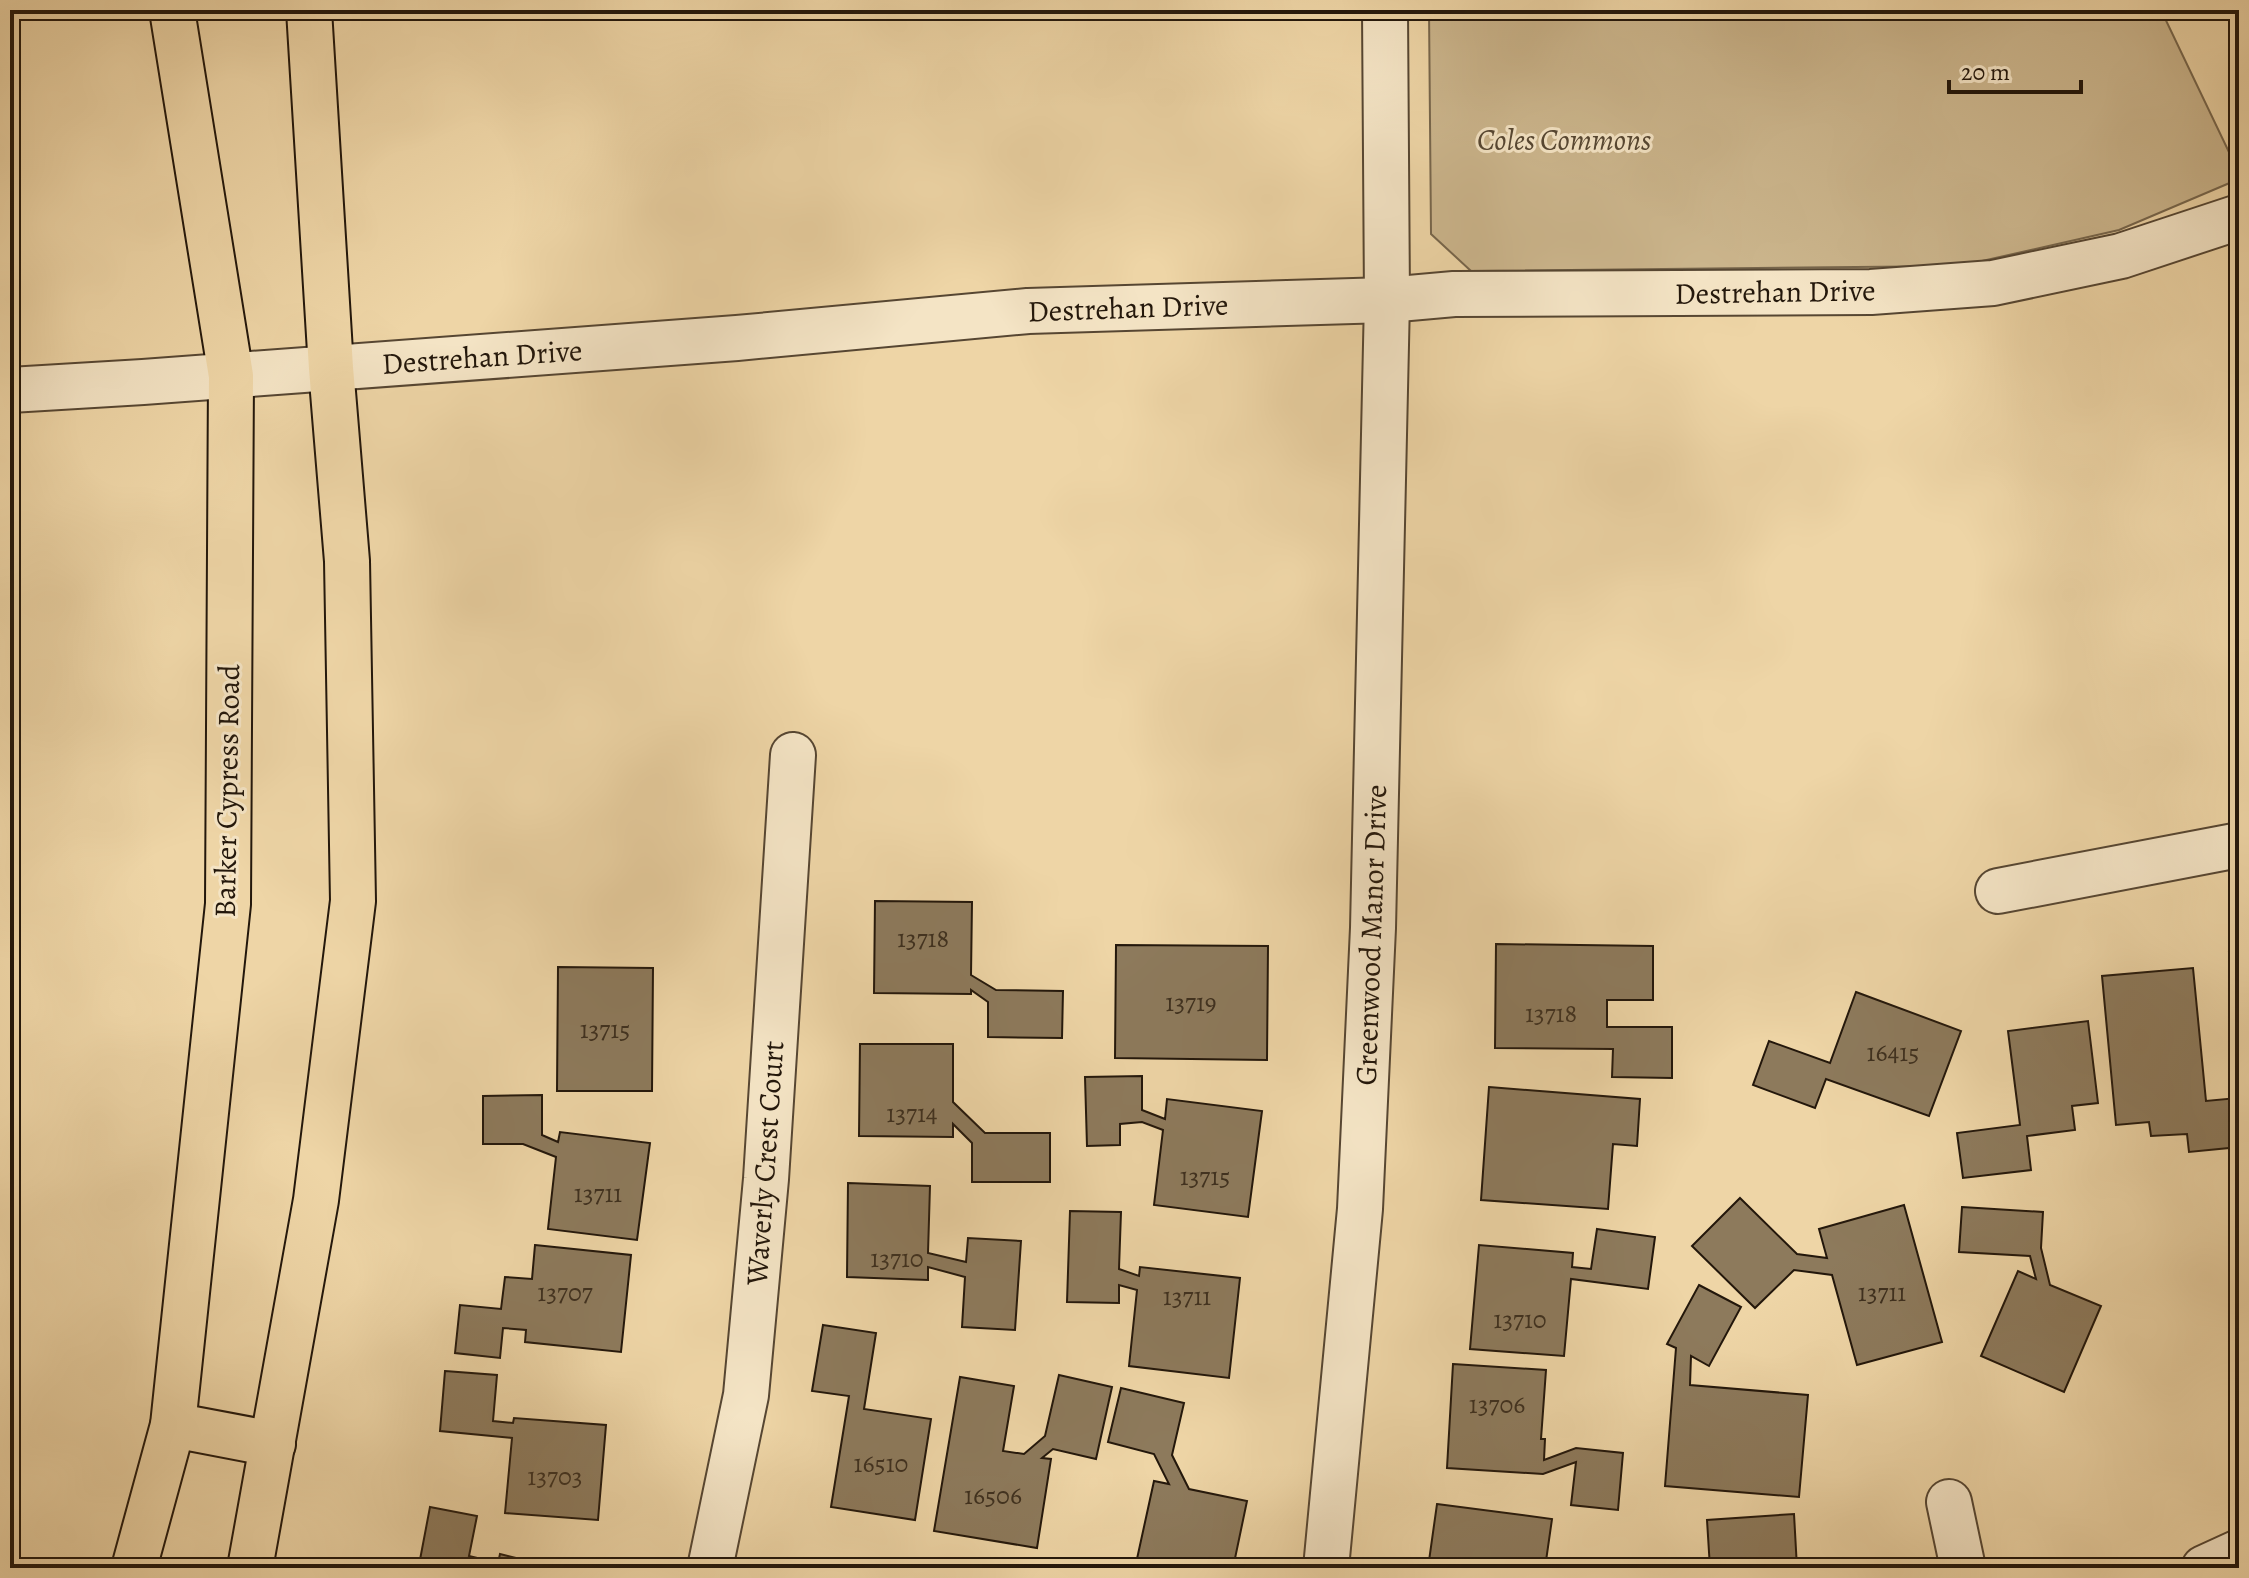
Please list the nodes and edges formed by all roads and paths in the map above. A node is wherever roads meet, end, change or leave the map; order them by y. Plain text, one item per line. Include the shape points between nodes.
1 (172, 10) edge
2 (309, 10) edge
3 (1385, 10) edge
4 (2239, 217) edge
5 (1387, 300) junction
6 (331, 368) junction
7 (231, 376) junction
8 (10, 390) edge
9 (793, 755) dead end
10 (2239, 845) edge
11 (1998, 891) dead end
12 (173, 1425) junction
13 (273, 1444) junction
14 (1949, 1502) dead end
15 (2239, 1552) edge
16 (134, 1568) edge
17 (250, 1568) edge
18 (710, 1568) edge
19 (1326, 1568) edge
20 (1963, 1568) edge
21 (2204, 1568) edge

1 - 7 main road, Barker Cypress Road
2 - 6 main road
3 - 5 street, Greenwood Manor Drive
4 - 5 street, Destrehan Drive via 2121,256 1993,283 1871,292 1454,294
5 - 6 street, Destrehan Drive via 1028,311
5 - 19 street, Greenwood Manor Drive via 1373,928 1360,1209
6 - 7 street, Destrehan Drive
6 - 13 main road via 347,573 353,901 316,1200
7 - 8 street, Destrehan Drive
7 - 12 main road, Barker Cypress Road via 228,904
9 - 18 street, Waverly Crest Court via 766,1179 746,1395
10 - 11 street
12 - 13 main road
12 - 16 main road, Barker Cypress Road
13 - 17 main road
14 - 20 street
15 - 21 street

